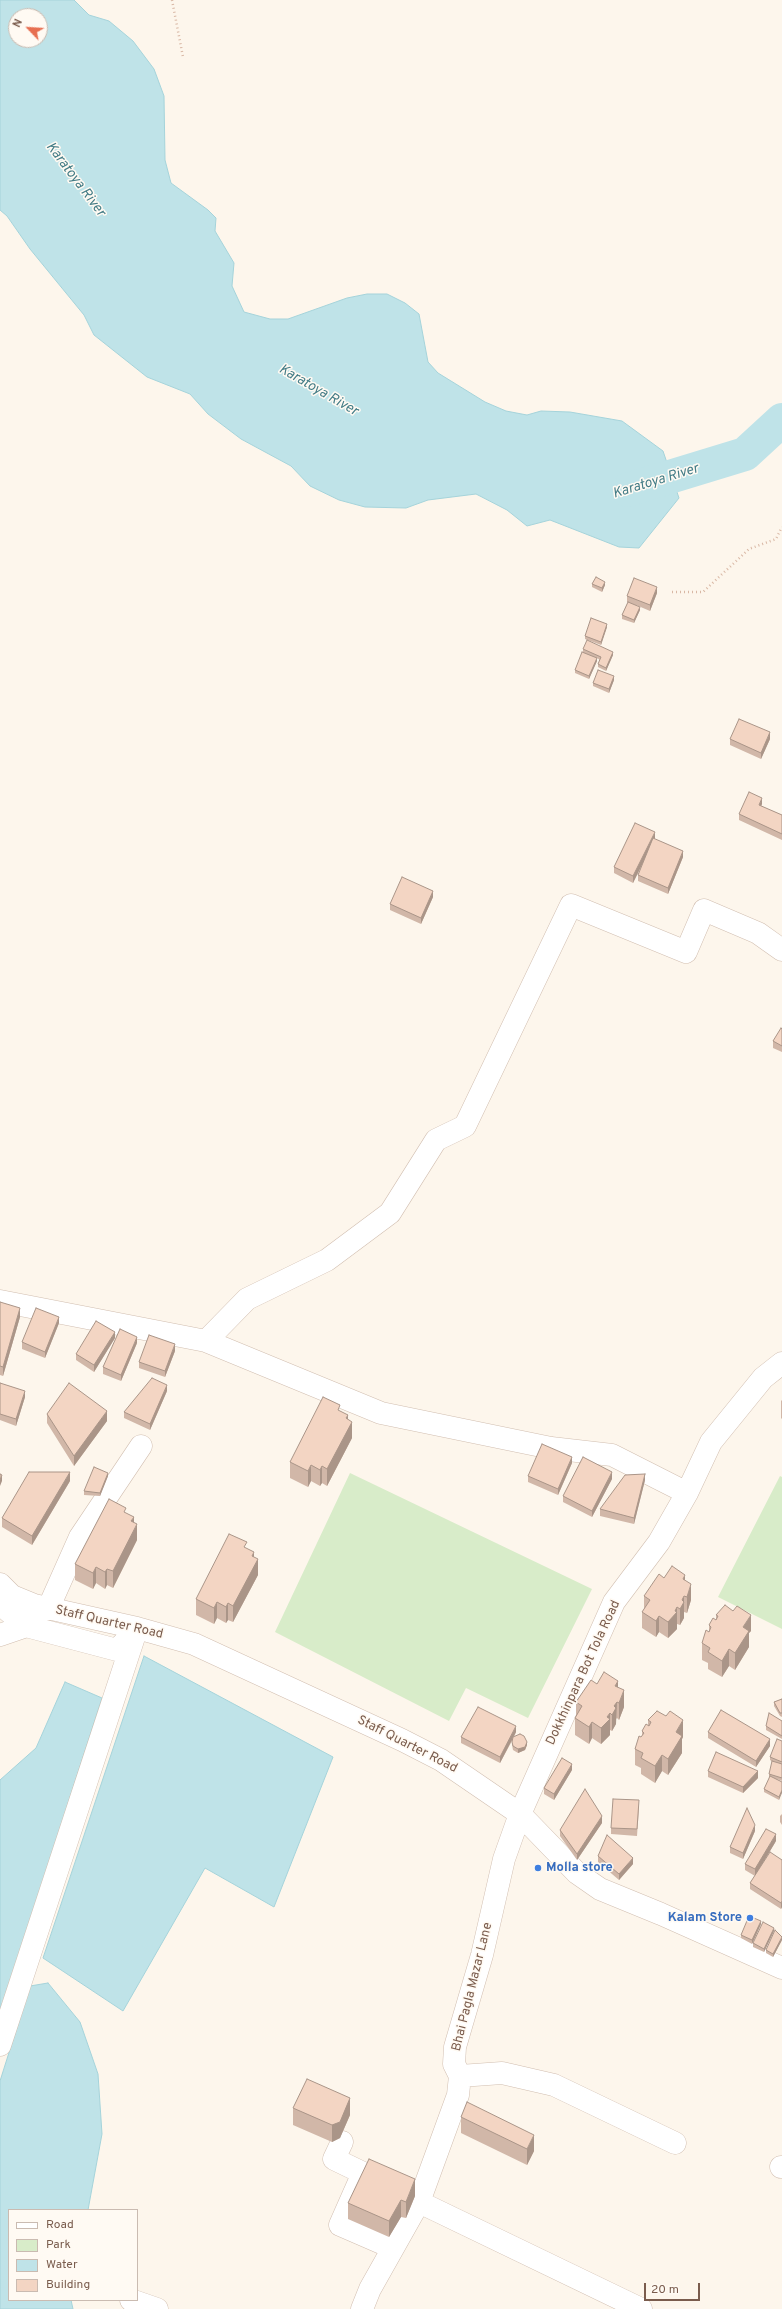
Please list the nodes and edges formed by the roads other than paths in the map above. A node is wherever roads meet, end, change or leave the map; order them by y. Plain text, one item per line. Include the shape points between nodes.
1 (782, 950) edge
2 (0, 1301) edge
3 (206, 1341) junction
4 (782, 1363) edge
5 (142, 1446) dead end
6 (687, 1492) junction
7 (0, 1584) edge
8 (0, 1604) edge
9 (36, 1619) junction
10 (137, 1628) junction
11 (0, 1635) edge
12 (520, 1814) junction
13 (782, 1968) edge
14 (0, 2045) edge
15 (460, 2076) junction
16 (342, 2142) edge
17 (675, 2143) dead end
18 (419, 2202) junction
19 (393, 2248) junction
20 (134, 2301) edge
21 (157, 2309) edge
22 (362, 2309) edge
23 (641, 2309) edge

1 - 3 street via 758,933 704,910 686,952 571,905 465,1126 436,1140 390,1213 328,1260 247,1299
2 - 3 street
3 - 6 street via 381,1413 551,1448 612,1455
4 - 6 street, Dokkhinpara Bot Tola Road via 763,1378 710,1442
5 - 9 street via 80,1537
6 - 12 street, Dokkhinpara Bot Tola Road via 659,1542 614,1602
7 - 9 street, Staff Quarter Road via 20,1600
8 - 9 street
9 - 10 street, Staff Quarter Road
9 - 10 street via 117,1650
9 - 11 street
10 - 12 street, Staff Quarter Road via 194,1644 402,1740 441,1760
10 - 14 street
12 - 13 street, Staff Quarter Road via 577,1873 600,1889
12 - 15 street, Bhai Pagla Mazar Lane via 504,1859 482,1955 455,2046 454,2064
15 - 17 street via 502,2073 554,2085
15 - 18 street, Bhai Pagla Mazar Lane via 458,2094
16 - 19 street via 334,2159 363,2173 340,2225
18 - 19 street, Bhai Pagla Mazar Lane
18 - 23 street
19 - 22 street, Bhai Pagla Mazar Lane
20 - 21 street

